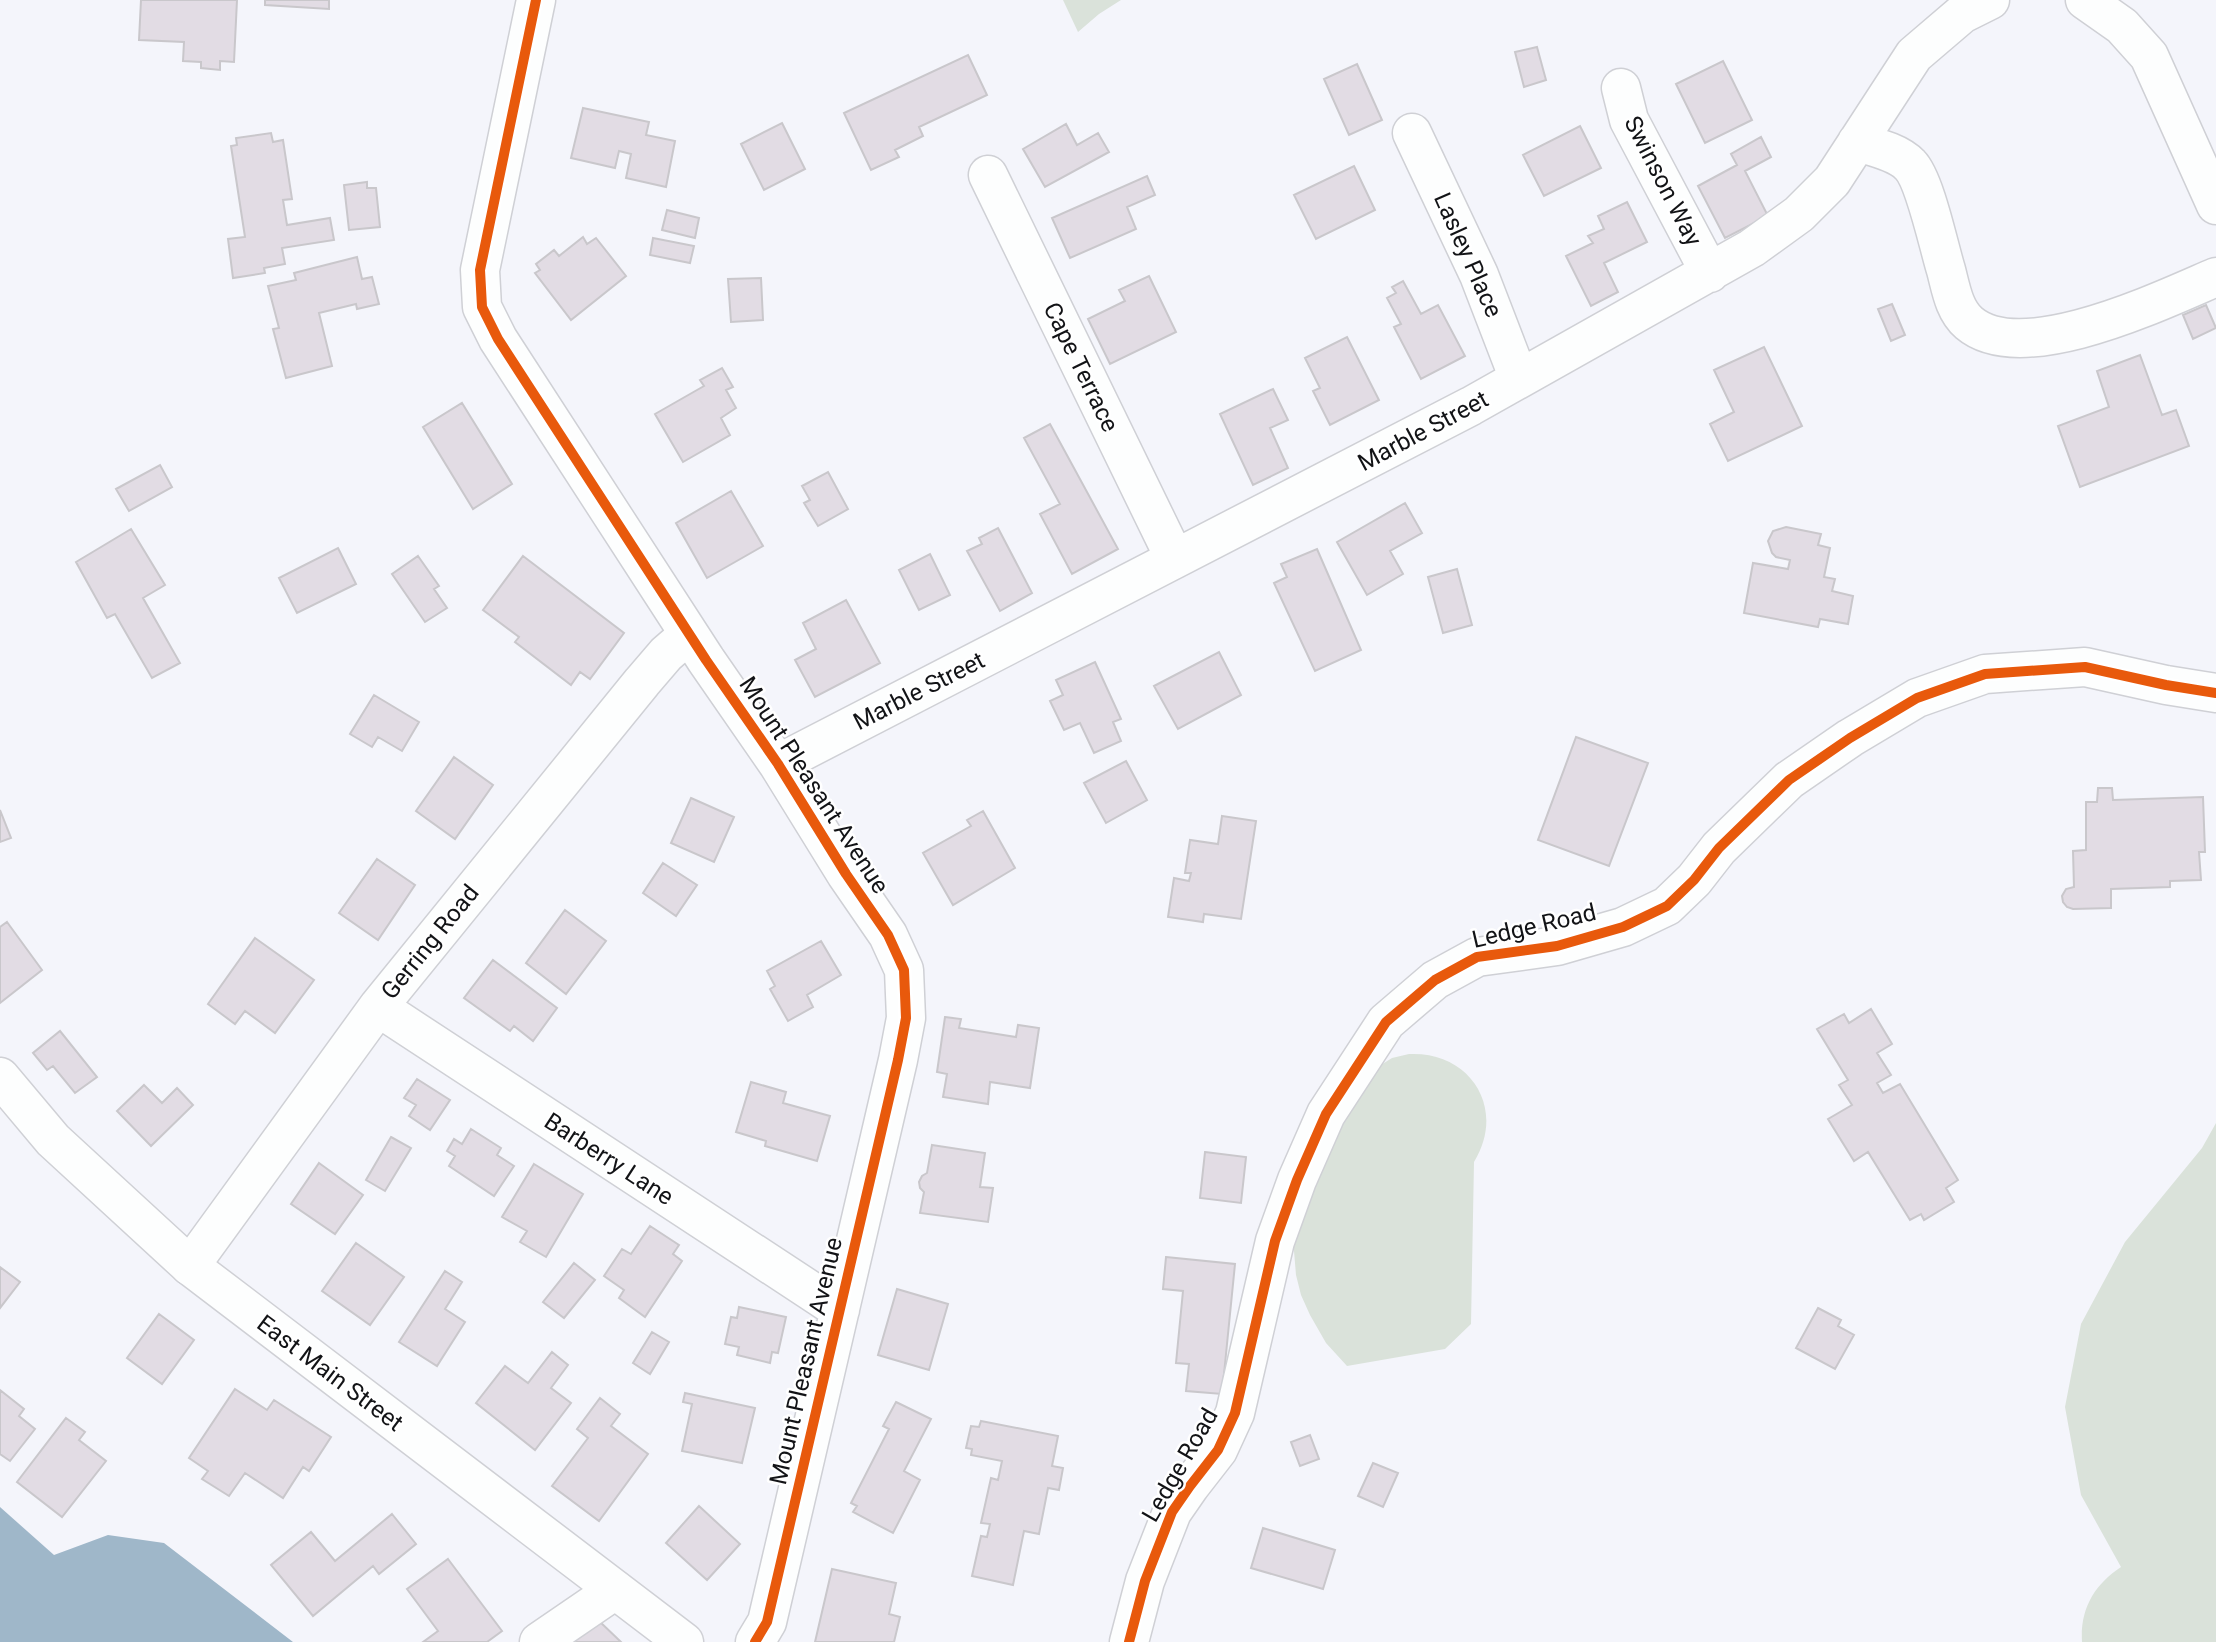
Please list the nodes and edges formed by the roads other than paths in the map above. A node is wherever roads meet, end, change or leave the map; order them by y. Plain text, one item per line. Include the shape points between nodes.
1 (536, 0) edge
2 (1990, 0) edge
3 (2085, 0) edge
4 (1621, 88) dead end
5 (1412, 133) dead end
6 (1857, 142) junction
7 (988, 175) dead end
8 (2216, 205) edge
9 (1710, 273) junction
10 (2216, 277) edge
11 (1519, 379) junction
12 (1174, 559) junction
13 (689, 634) junction
14 (2216, 693) edge
15 (778, 764) junction
16 (378, 1007) junction
17 (0, 1077) edge
18 (190, 1266) junction
19 (839, 1310) junction
20 (615, 1590) junction
21 (538, 1642) edge
22 (684, 1642) edge
23 (755, 1642) edge
24 (1129, 1642) edge

1 - 13 street, Mount Pleasant Avenue via 480,270 482,307 498,339
2 - 6 street, Marble Street via 1962,14 1914,55
3 - 8 street via 2122,26 2149,56
4 - 9 street, Swinson Way via 1629,120
5 - 11 street, Lasley Place via 1479,275
6 - 9 street, Marble Street via 1832,181 1799,214
6 - 10 street via 1911,165 1959,311 1982,331 2040,337 2088,328
7 - 12 street, Cape Terrace
9 - 11 street, Marble Street
11 - 12 street, Marble Street
12 - 15 street, Marble Street
13 - 15 street, Mount Pleasant Avenue
13 - 16 street, Gerring Road via 642,681
14 - 24 street, Ledge Road via 2085,667 1985,674 1917,698 1789,780 1667,906 1623,927 1557,946 1477,957 1435,980 1386,1022 1326,1114 1297,1180 1275,1241 1235,1413 1218,1450 1172,1512 1145,1581
15 - 19 street, Mount Pleasant Avenue via 888,935 904,970 905,1018 898,1060
16 - 18 street, Gerring Road
16 - 19 street, Barberry Lane
17 - 18 street, East Main Street via 53,1140
18 - 20 street, East Main Street
19 - 23 street, Mount Pleasant Avenue via 767,1622
20 - 21 street
20 - 22 street, East Main Street

